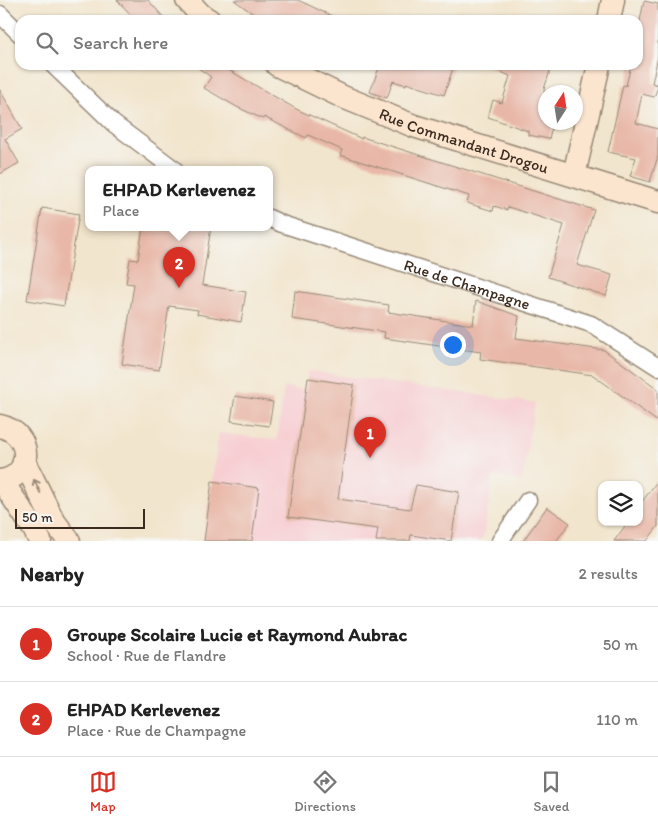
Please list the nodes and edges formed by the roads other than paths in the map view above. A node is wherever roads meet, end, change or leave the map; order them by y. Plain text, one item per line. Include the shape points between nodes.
1 (186, 0) edge
2 (613, 0) edge
3 (0, 14) edge
4 (201, 15) edge
5 (610, 15) edge
6 (15, 29) edge
7 (58, 70) edge
8 (287, 70) edge
9 (598, 70) edge
10 (170, 166) edge
11 (574, 175) junction
12 (658, 202) edge
13 (273, 220) edge
14 (658, 367) edge
15 (0, 425) edge
16 (24, 461) junction
17 (1, 481) edge
18 (528, 500) dead end
19 (40, 541) edge
20 (69, 541) edge
21 (500, 541) edge

1 - 4 street
2 - 5 street
3 - 6 street
7 - 10 street via 114,124
8 - 11 street, Rue Commandant Drogou via 414,126
9 - 11 street
11 - 12 street, Rue Commandant Drogou
13 - 14 street, Rue de Champagne via 591,324
15 - 16 street via 20,437 25,449
16 - 17 street via 20,471
20 -> 16 street via 53,520
17 - 19 street
18 - 21 street

